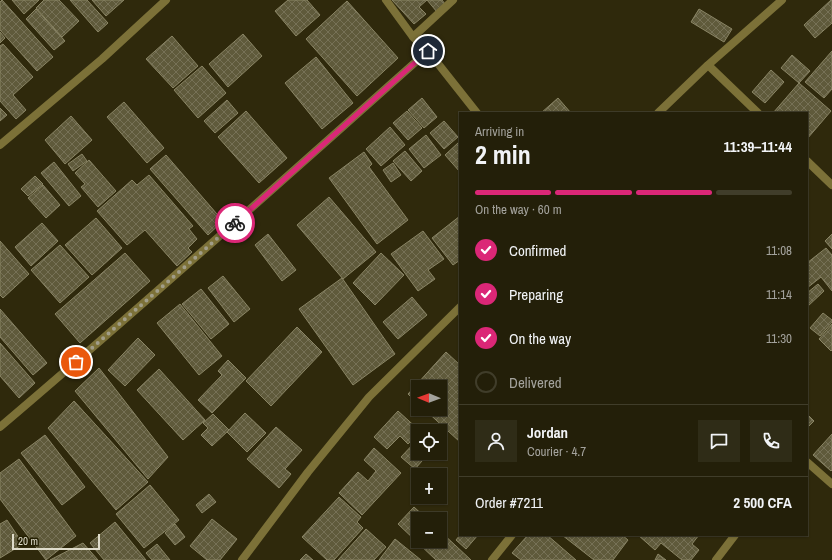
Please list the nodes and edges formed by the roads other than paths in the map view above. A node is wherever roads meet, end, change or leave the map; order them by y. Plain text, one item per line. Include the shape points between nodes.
1 (166, 0) edge
2 (386, 0) edge
3 (453, 0) edge
4 (782, 0) edge
5 (412, 37) junction
6 (428, 51) junction
7 (708, 65) junction
8 (476, 112) edge
9 (659, 112) edge
10 (757, 112) edge
11 (0, 145) edge
12 (808, 162) edge
13 (832, 185) edge
14 (459, 308) edge
15 (0, 427) edge
16 (808, 463) edge
17 (832, 484) edge
18 (511, 536) edge
19 (734, 536) edge
20 (242, 560) edge
21 (492, 560) edge
22 (716, 560) edge

1 - 11 street via 102,59
2 - 5 street
3 - 5 street
4 - 7 street
5 - 6 street
6 - 8 street
6 - 15 street via 196,258
7 - 9 street
7 - 10 street
12 - 13 street
14 - 20 street via 369,398 308,472
16 - 17 street
18 - 21 street
19 - 22 street

